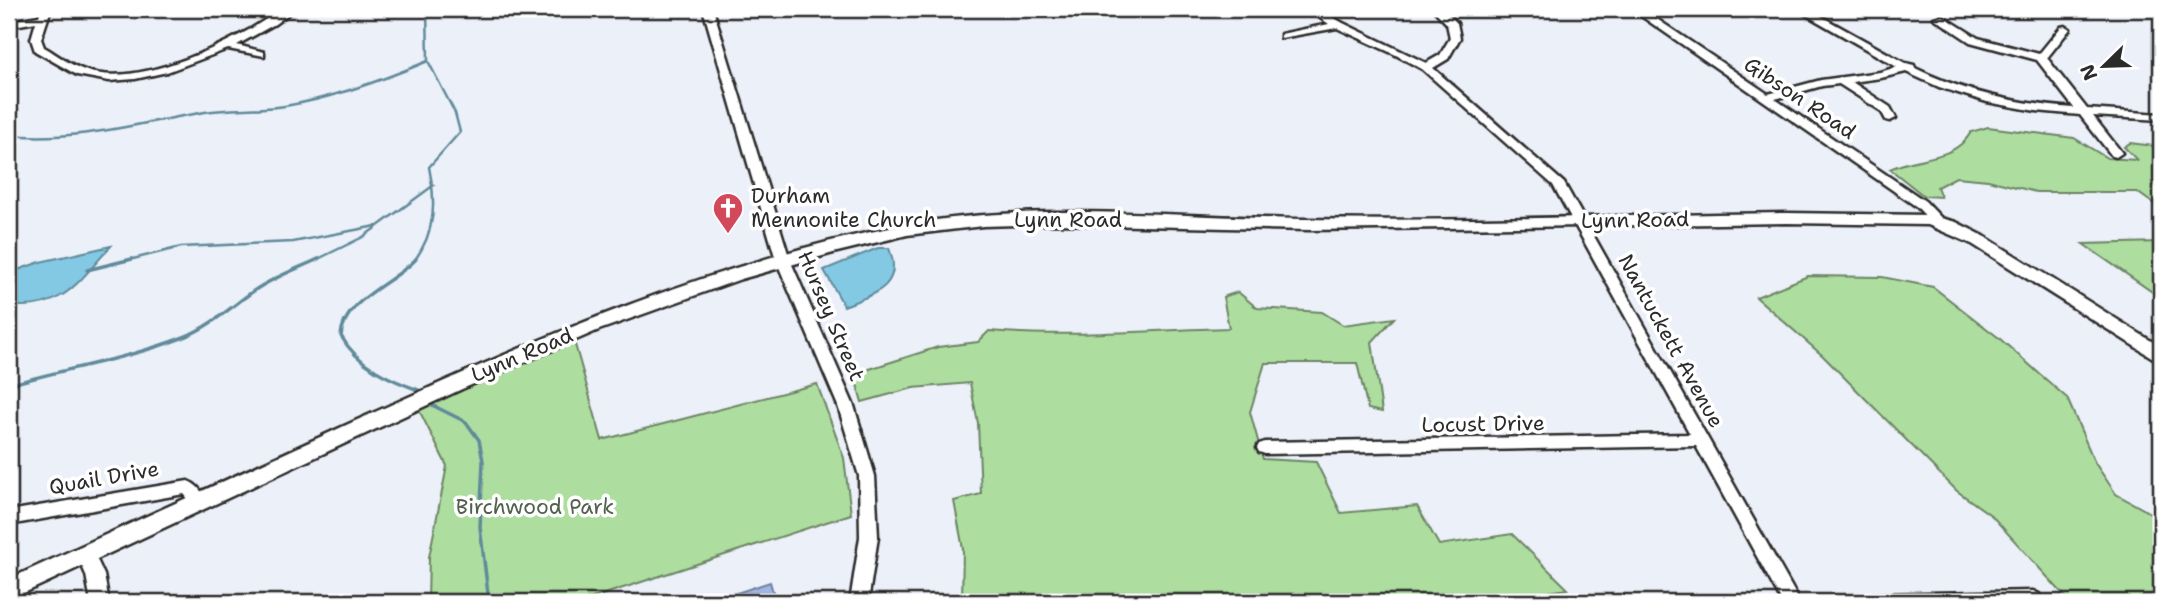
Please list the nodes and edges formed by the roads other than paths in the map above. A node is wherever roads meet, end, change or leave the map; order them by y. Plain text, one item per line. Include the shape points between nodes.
1 (290, 9) edge
2 (708, 9) edge
3 (1312, 9) edge
4 (1438, 9) edge
5 (1636, 9) edge
6 (1801, 9) edge
7 (45, 13) edge
8 (1939, 18) dead end
9 (9, 24) edge
10 (1338, 25) junction
11 (2065, 29) dead end
12 (1285, 36) dead end
13 (226, 45) junction
14 (260, 54) dead end
15 (2041, 58) junction
16 (1426, 67) junction
17 (1910, 67) junction
18 (1841, 80) junction
19 (1767, 98) junction
20 (2080, 110) junction
21 (2161, 117) edge
22 (1890, 118) dead end
23 (2116, 153) dead end
24 (1580, 221) junction
25 (1940, 223) junction
26 (783, 260) junction
27 (2161, 356) edge
28 (1702, 440) junction
29 (1265, 448) dead end
30 (200, 502) junction
31 (9, 518) edge
32 (86, 554) junction
33 (9, 590) edge
34 (2033, 599) dead end
35 (100, 602) edge
36 (859, 602) edge
37 (1791, 602) edge
38 (1872, 602) edge

1 - 13 street
2 - 26 street, Hursey Street
3 - 10 street, Nantuckett Avenue
4 - 16 street via 1452,23 1455,38 1444,57
5 - 19 street, Gibson Road
6 - 17 street
7 - 9 street
7 - 13 street via 36,39 39,49 87,75 151,72
8 - 15 street via 1974,40
10 - 12 street
10 - 16 street, Nantuckett Avenue
11 - 15 street
13 - 14 street
15 - 20 street
16 - 24 street, Nantuckett Avenue via 1550,174
17 - 18 street
17 - 20 street via 1980,97
18 - 19 street
18 - 22 street via 1886,109
19 - 25 street, Gibson Road via 1921,204
20 - 21 street
20 - 23 street
24 - 25 street, Lynn Road via 1896,218
24 - 26 street, Lynn Road via 1309,225 1000,220 906,230
24 - 28 street, Nantuckett Avenue
25 - 27 street, Lynn Road via 1978,240
26 - 30 street, Lynn Road via 655,301 529,351
26 - 36 street, Hursey Street via 846,406 867,476 869,537
28 - 29 street, Locust Drive
28 - 37 street, Nantuckett Avenue
30 - 31 street, Quail Drive via 188,487
30 - 32 street, Lynn Road
32 - 33 street, Lynn Road
32 - 35 street
34 - 38 street

